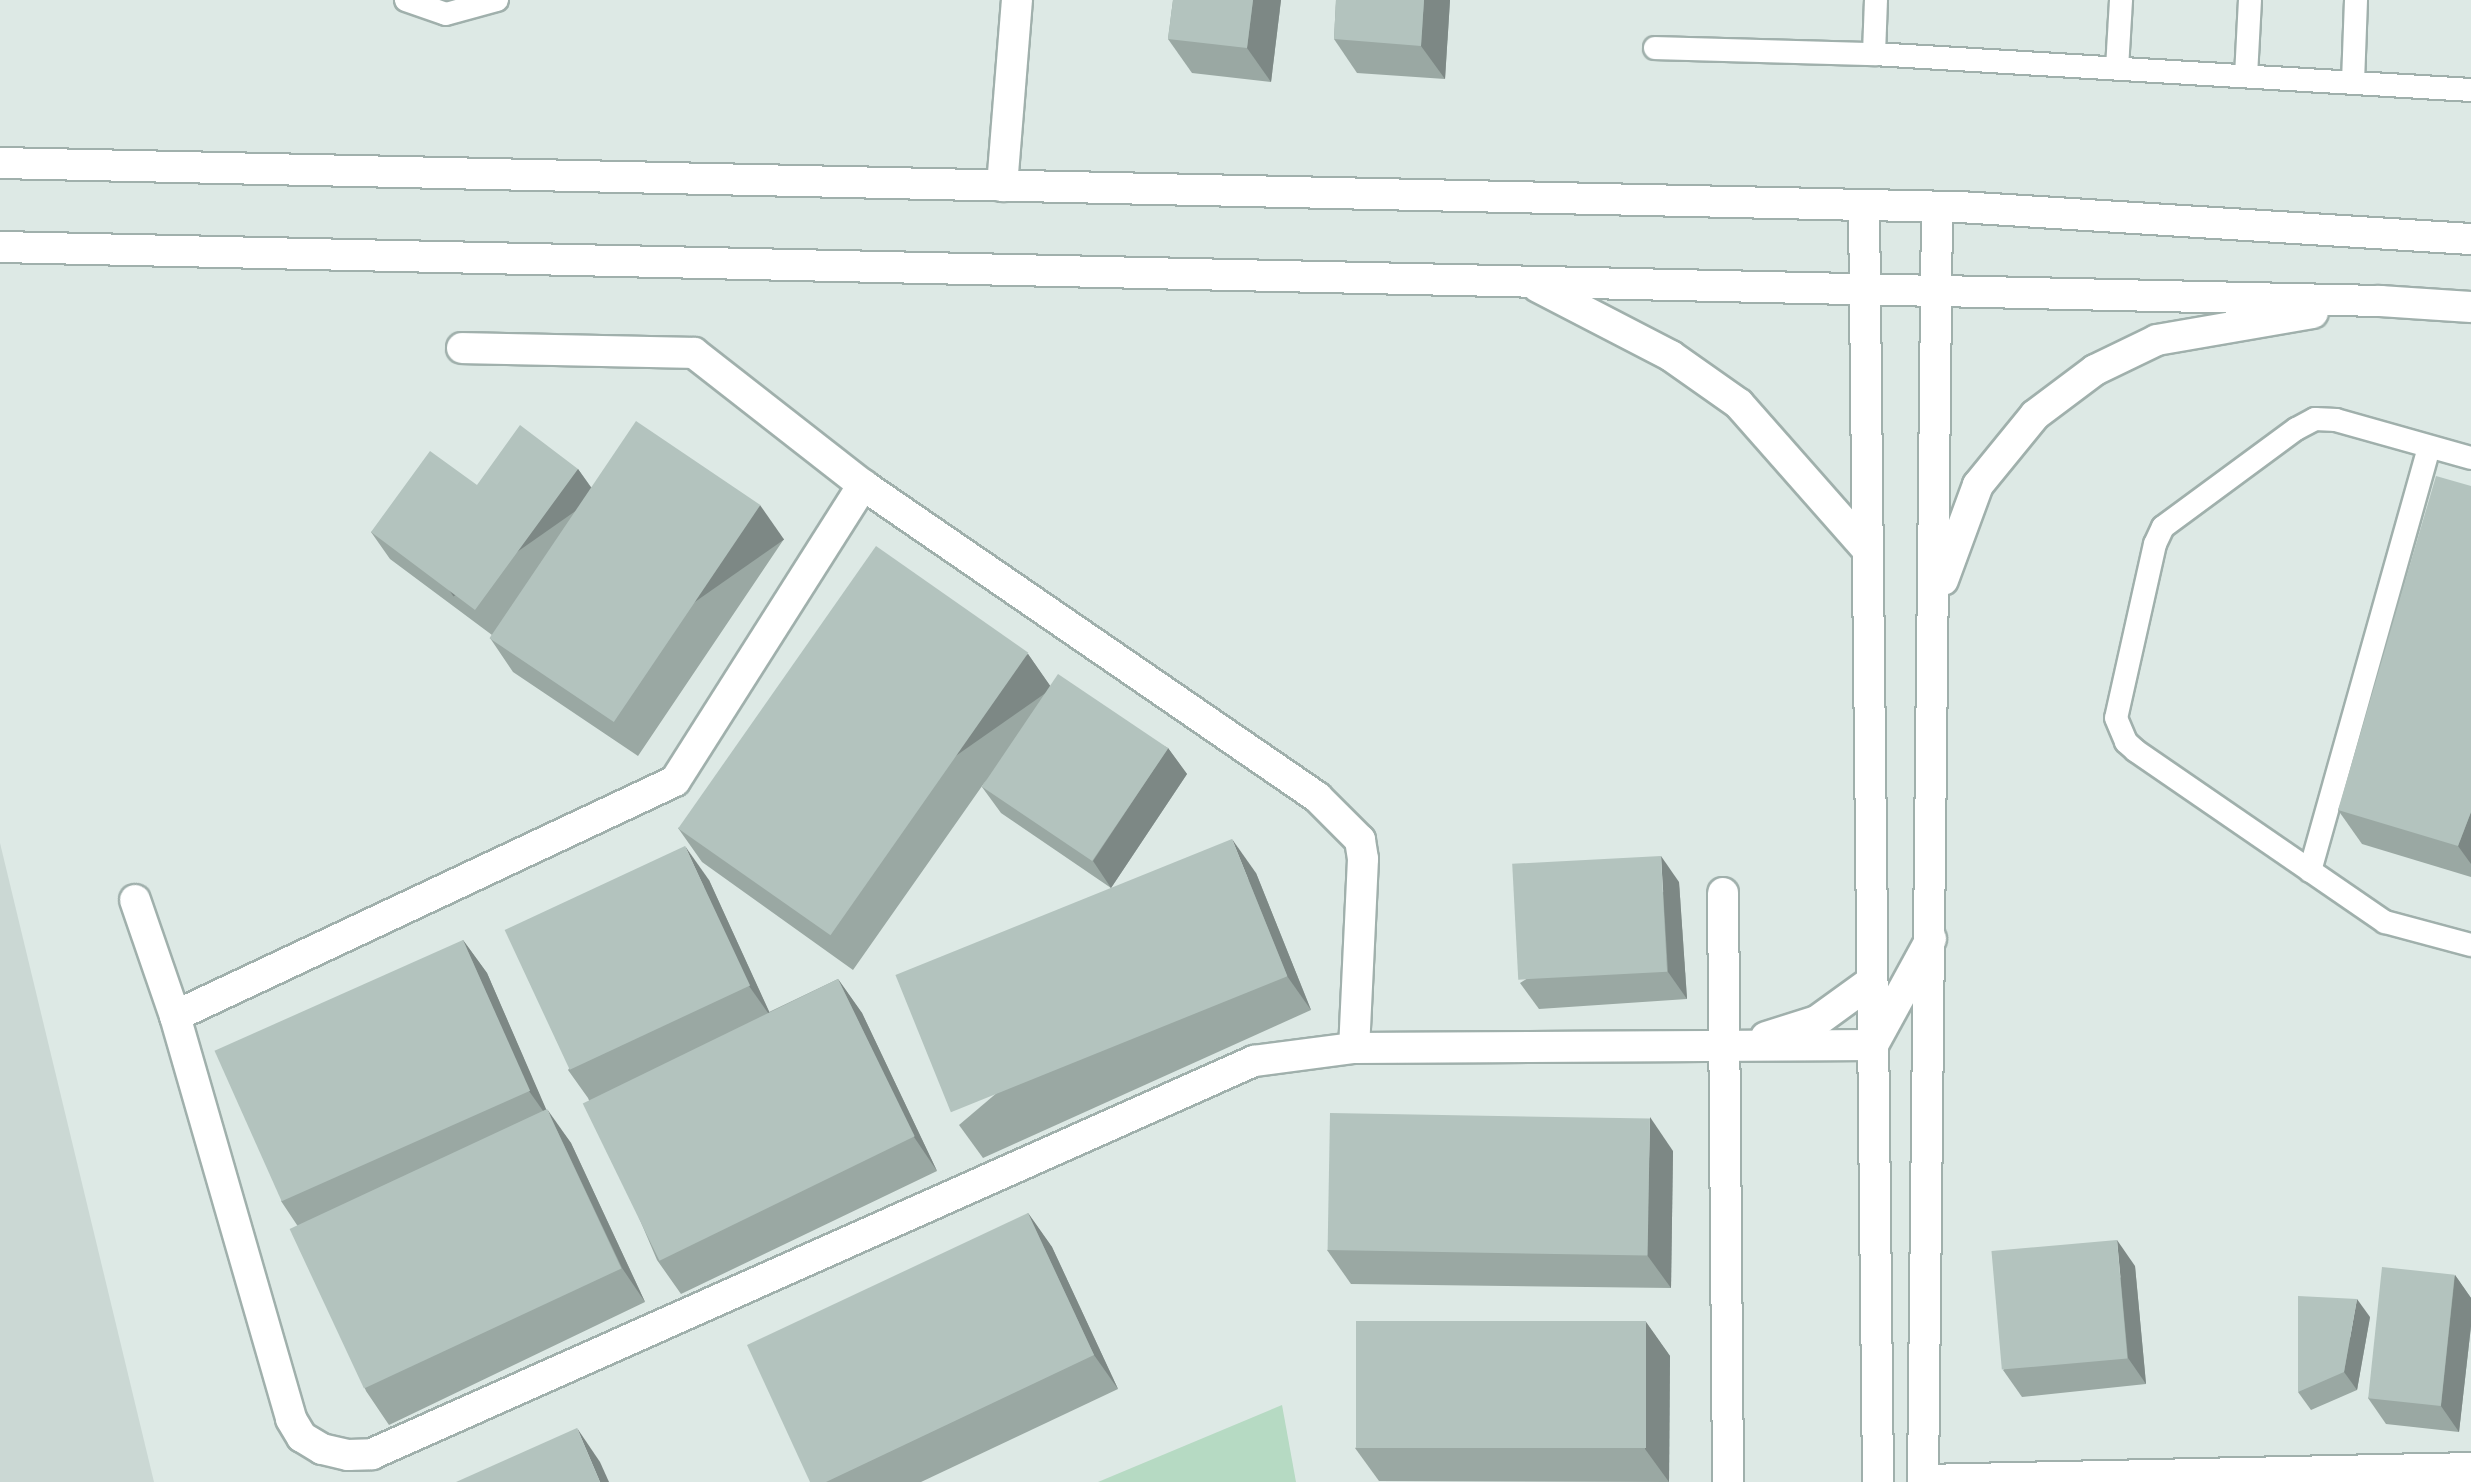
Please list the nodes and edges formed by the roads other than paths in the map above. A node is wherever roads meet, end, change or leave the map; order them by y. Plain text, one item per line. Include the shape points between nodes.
1 (406, 0) edge
2 (497, 0) edge
3 (1017, 0) edge
4 (1876, 0) edge
5 (2122, 0) edge
6 (2250, 0) edge
7 (2356, 0) edge
8 (1655, 48) dead end
9 (1874, 54) junction
10 (2116, 68) junction
11 (2246, 76) junction
12 (2353, 82) junction
13 (2471, 90) edge
14 (0, 162) edge
15 (1002, 186) junction
16 (1864, 206) junction
17 (1937, 207) junction
18 (2471, 239) edge
19 (0, 248) edge
20 (1532, 284) junction
21 (1865, 290) junction
22 (1935, 292) junction
23 (2380, 301) junction
24 (2471, 307) edge
25 (462, 348) dead end
26 (2429, 447) junction
27 (2471, 458) edge
28 (862, 485) junction
29 (1868, 549) junction
30 (1936, 633) junction
31 (2310, 872) junction
32 (1723, 893) dead end
33 (135, 900) dead end
34 (1931, 939) junction
35 (2471, 945) edge
36 (1872, 980) junction
37 (175, 1016) junction
38 (1873, 1045) junction
39 (1354, 1048) junction
40 (1724, 1049) junction
41 (2471, 1468) edge
42 (1923, 1481) edge
43 (1728, 1482) edge
44 (1878, 1482) edge

1 - 2 lane via 446,14
3 - 15 main road
4 - 9 lane
5 - 10 lane
6 - 11 lane
7 - 12 lane
8 - 9 lane
9 - 10 lane
10 - 11 lane
11 - 12 lane
12 - 13 lane
14 - 15 main road
15 - 16 main road
16 - 17 main road
16 - 21 main road
17 - 18 main road
17 - 22 main road
19 - 20 main road
20 - 21 main road
20 - 29 main road via 1671,356 1739,404
21 - 22 main road
21 - 29 main road
22 - 23 main road
22 - 30 main road
23 - 24 main road
23 - 30 main road via 2157,340 2095,370 2035,414 1978,485 1944,574
25 - 28 main road via 694,353
26 - 27 lane
26 - 31 lane
26 - 31 lane via 2314,419 2170,520 2155,544 2118,704 2120,730 2136,751
28 - 37 main road via 675,781
28 - 39 main road via 1344,820 1360,840 1363,859
29 - 36 main road
30 - 34 main road
31 - 35 lane via 2385,922
32 - 40 main road
33 - 37 main road
34 - 38 main road
34 - 42 main road
36 - 38 main road
36 - 40 main road via 1817,1021
37 - 39 main road via 290,1419 302,1438 348,1454 372,1454 1254,1061
38 - 40 main road
38 - 44 main road
39 - 40 main road
40 - 43 main road
41 - 42 main road

